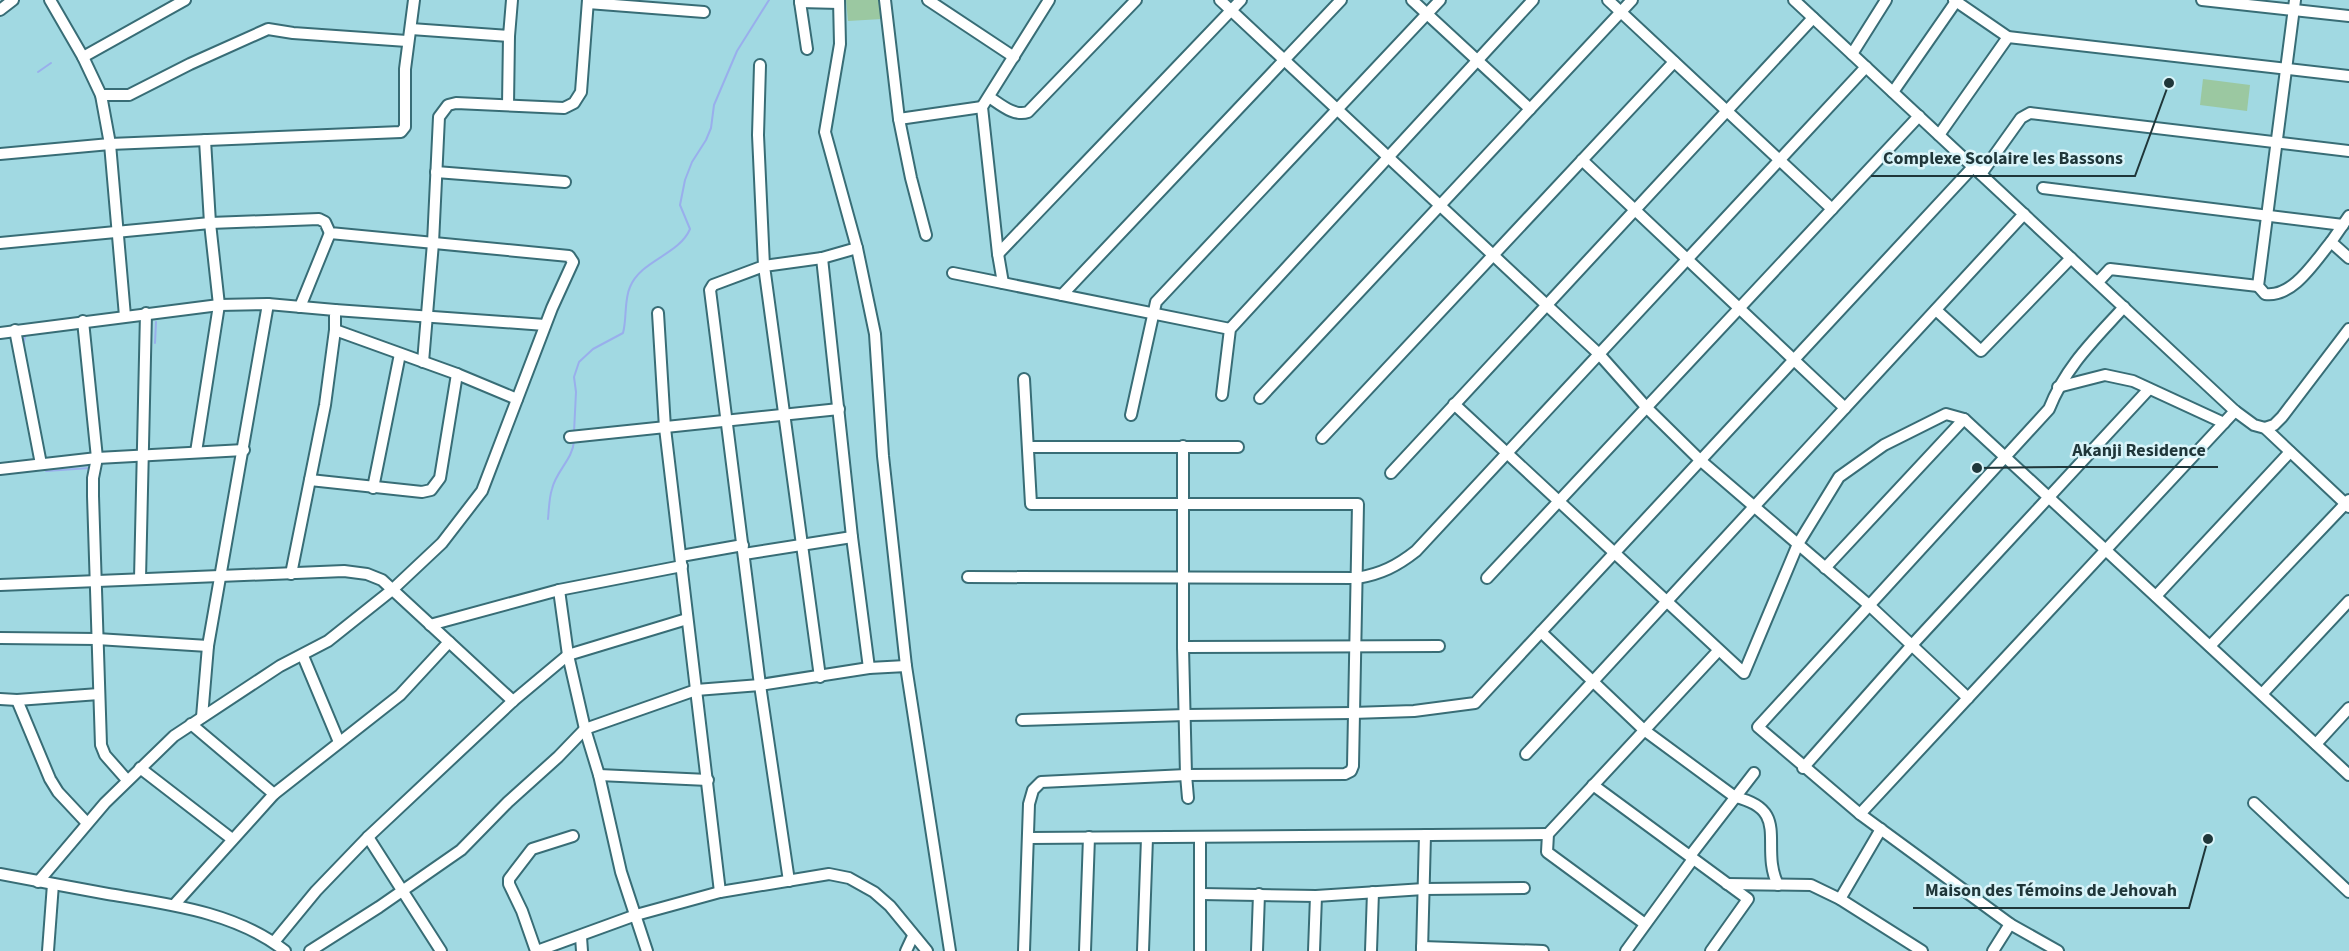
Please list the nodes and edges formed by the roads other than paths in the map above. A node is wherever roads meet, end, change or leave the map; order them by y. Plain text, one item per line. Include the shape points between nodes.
1 (13, 0) edge
2 (185, 0) edge
3 (414, 0) edge
4 (513, 0) edge
5 (885, 0) edge
6 (928, 0) edge
7 (1049, 0) edge
8 (1136, 0) edge
9 (1220, 0) edge
10 (1241, 0) edge
11 (1341, 0) edge
12 (1412, 0) edge
13 (1440, 0) edge
14 (1533, 0) edge
15 (1608, 0) edge
16 (1632, 0) edge
17 (1794, 0) edge
18 (1811, 0) edge
19 (1886, 0) edge
20 (2202, 0) edge
21 (800, 1) edge
22 (839, 1) edge
23 (1956, 1) edge
24 (55, 2) edge
25 (588, 2) edge
26 (2294, 5) edge
27 (0, 10) edge
28 (1231, 10) junction
29 (704, 12) dead end
30 (1621, 12) junction
31 (1427, 14) junction
32 (1809, 14) junction
33 (2349, 16) edge
34 (411, 29) junction
35 (509, 36) junction
36 (2008, 37) junction
37 (407, 41) junction
38 (807, 49) dead end
39 (1852, 54) junction
40 (83, 57) junction
41 (1014, 57) junction
42 (1284, 60) junction
43 (1477, 61) junction
44 (1674, 62) junction
45 (760, 65) dead end
46 (1866, 67) junction
47 (2287, 69) junction
48 (2349, 76) edge
49 (1893, 92) junction
50 (101, 95) junction
51 (988, 97) junction
52 (508, 105) junction
53 (982, 107) junction
54 (1337, 109) junction
55 (1530, 109) junction
56 (1726, 111) junction
57 (1919, 116) junction
58 (899, 118) junction
59 (1939, 135) junction
60 (205, 140) junction
61 (2278, 142) junction
62 (110, 144) junction
63 (2349, 151) edge
64 (0, 154) edge
65 (1388, 157) junction
66 (1582, 160) junction
67 (1780, 160) junction
68 (1977, 170) junction
69 (436, 172) junction
70 (565, 182) dead end
71 (2043, 188) dead end
72 (1440, 205) junction
73 (1832, 209) junction
74 (1634, 210) junction
75 (2024, 214) junction
76 (2269, 214) junction
77 (2346, 220) edge
78 (210, 223) junction
79 (117, 233) junction
80 (330, 233) junction
81 (926, 235) dead end
82 (2331, 242) junction
83 (0, 243) edge
84 (433, 243) junction
85 (857, 248) junction
86 (998, 254) junction
87 (1493, 255) junction
88 (822, 258) junction
89 (2071, 258) junction
90 (2349, 258) edge
91 (1688, 260) junction
92 (764, 266) junction
93 (953, 273) dead end
94 (2098, 282) junction
95 (1003, 283) junction
96 (2258, 286) junction
97 (1062, 295) junction
98 (268, 304) junction
99 (219, 305) junction
100 (1546, 305) junction
101 (300, 307) junction
102 (2124, 307) junction
103 (1739, 308) junction
104 (335, 310) junction
105 (1936, 310) junction
106 (146, 313) junction
107 (658, 313) dead end
108 (1153, 313) junction
109 (125, 316) junction
110 (428, 317) junction
111 (82, 321) junction
112 (545, 325) junction
113 (1230, 329) junction
114 (2349, 329) edge
115 (15, 330) junction
116 (335, 330) junction
117 (0, 333) edge
118 (400, 354) junction
119 (1599, 354) junction
120 (1794, 359) junction
121 (423, 362) junction
122 (457, 374) junction
123 (1024, 379) dead end
124 (2058, 387) junction
125 (2149, 389) junction
126 (1222, 394) dead end
127 (1260, 398) dead end
128 (517, 399) junction
129 (1454, 405) junction
130 (1647, 408) junction
131 (1845, 408) junction
132 (838, 409) junction
133 (2235, 411) junction
134 (784, 415) junction
135 (1131, 415) dead end
136 (1964, 419) junction
137 (727, 421) junction
138 (2224, 423) junction
139 (665, 428) junction
140 (2265, 428) junction
141 (570, 437) dead end
142 (1322, 438) dead end
143 (1183, 446) junction
144 (1028, 447) junction
145 (1238, 447) dead end
146 (244, 450) junction
147 (196, 452) junction
148 (2290, 452) junction
149 (1507, 454) junction
150 (142, 455) junction
151 (96, 458) junction
152 (2006, 458) junction
153 (1700, 460) junction
154 (41, 464) junction
155 (0, 469) edge
156 (1391, 473) dead end
157 (310, 480) junction
158 (373, 488) junction
159 (2049, 497) junction
160 (1558, 502) junction
161 (1184, 503) junction
162 (2348, 503) edge
163 (1755, 506) junction
164 (852, 537) junction
165 (1798, 544) junction
166 (802, 545) junction
167 (744, 549) junction
168 (2106, 550) junction
169 (1614, 554) junction
170 (681, 561) junction
171 (1825, 568) junction
172 (291, 574) junction
173 (220, 575) junction
174 (1185, 576) junction
175 (968, 577) dead end
176 (1357, 578) junction
177 (1486, 578) dead end
178 (141, 579) junction
179 (94, 581) junction
180 (0, 585) edge
181 (392, 590) junction
182 (559, 590) junction
183 (2156, 596) junction
184 (2349, 601) edge
185 (1666, 602) junction
186 (1869, 606) junction
187 (687, 620) junction
188 (430, 625) junction
189 (1541, 632) junction
190 (0, 638) edge
191 (98, 639) junction
192 (449, 642) junction
193 (1912, 645) junction
194 (208, 646) junction
195 (1439, 646) dead end
196 (2210, 646) junction
197 (1183, 647) junction
198 (1355, 647) junction
199 (1718, 651) junction
200 (568, 655) junction
201 (303, 656) junction
202 (906, 666) junction
203 (869, 668) junction
204 (820, 677) junction
205 (1593, 682) junction
206 (760, 685) junction
207 (696, 690) junction
208 (99, 694) junction
209 (2262, 694) junction
210 (1968, 698) junction
211 (0, 699) edge
212 (17, 700) junction
213 (513, 701) junction
214 (2349, 708) edge
215 (1352, 713) junction
216 (1186, 715) junction
217 (202, 717) junction
218 (1022, 720) dead end
219 (191, 724) junction
220 (585, 729) junction
221 (1644, 730) junction
222 (339, 742) junction
223 (2316, 744) junction
224 (1526, 754) dead end
225 (140, 768) junction
226 (1803, 768) junction
227 (1754, 774) dead end
228 (599, 775) junction
229 (1186, 775) junction
230 (2349, 775) edge
231 (127, 780) junction
232 (708, 780) junction
233 (1593, 785) junction
234 (274, 794) junction
235 (1735, 797) junction
236 (1188, 798) dead end
237 (2254, 803) dead end
238 (1860, 814) junction
239 (87, 824) junction
240 (1881, 829) junction
241 (1548, 834) junction
242 (1425, 835) junction
243 (573, 836) dead end
244 (368, 837) junction
245 (1089, 837) junction
246 (1200, 837) junction
247 (1029, 838) junction
248 (1147, 838) junction
249 (232, 839) junction
250 (1692, 858) junction
251 (0, 874) edge
252 (789, 880) junction
253 (38, 882) junction
254 (53, 884) junction
255 (1727, 884) junction
256 (1778, 885) junction
257 (1524, 888) dead end
258 (402, 889) junction
259 (1424, 890) junction
260 (720, 892) junction
261 (1372, 892) junction
262 (2349, 892) edge
263 (1201, 894) junction
264 (1259, 894) junction
265 (1316, 896) junction
266 (1840, 899) junction
267 (174, 905) junction
268 (636, 915) junction
269 (1646, 924) junction
270 (2010, 924) junction
271 (913, 936) junction
272 (581, 937) junction
273 (274, 942) junction
274 (1422, 949) edge
275 (1915, 949) edge
276 (48, 951) edge
277 (285, 951) edge
278 (310, 951) edge
279 (441, 951) edge
280 (536, 951) edge
281 (582, 951) edge
282 (647, 951) edge
283 (906, 951) edge
284 (927, 951) edge
285 (950, 951) edge
286 (1024, 951) edge
287 (1085, 951) edge
288 (1143, 951) edge
289 (1200, 951) edge
290 (1257, 951) edge
291 (1314, 951) edge
292 (1371, 951) edge
293 (1542, 951) edge
294 (1626, 951) edge
295 (1711, 951) edge
296 (1993, 951) edge
297 (2058, 951) edge

1 - 27 street
2 - 40 street
3 - 34 street
4 - 35 street
5 - 58 street
6 - 41 street
7 - 41 street
8 - 51 street via 1028,112 1014,113
9 - 28 street
10 - 28 street
11 - 42 street
12 - 31 street
13 - 31 street
14 - 43 street
15 - 30 street
16 - 30 street
17 - 32 street
18 - 32 street
19 - 39 street
20 - 26 street
21 - 22 street
21 - 38 street
22 - 85 street via 840,44 825,132
23 - 36 street
23 - 49 street
24 - 40 street
25 - 29 street
25 - 52 street via 579,98 564,108
26 - 33 street
26 - 47 street
28 - 42 street
28 - 86 street
30 - 44 street
30 - 55 street
31 - 43 street
31 - 54 street
32 - 39 street
32 - 56 street
34 - 35 street
34 - 37 street
35 - 52 street
36 - 47 street
36 - 59 street
37 - 50 street via 268,29 135,92
37 - 60 street via 405,128 400,132
39 - 46 street
40 - 50 street
41 - 51 street
42 - 54 street
42 - 97 street
43 - 55 street
43 - 65 street
44 - 56 street
44 - 66 street
45 - 92 street via 758,135
46 - 49 street
46 - 67 street
47 - 48 street
47 - 61 street
49 - 57 street
50 - 62 street
51 - 53 street
52 - 69 street via 456,103 442,111
53 - 58 street
53 - 86 street
54 - 65 street
54 - 108 street via 1156,302
55 - 72 street
56 - 67 street
56 - 74 street
57 - 59 street
57 - 73 street
58 - 81 street
59 - 68 street
60 - 62 street
60 - 78 street
61 - 63 street
61 - 68 street via 2030,112
61 - 76 street
62 - 64 street
62 - 79 street
65 - 72 street
65 - 113 street
66 - 74 street
66 - 87 street
67 - 73 street
67 - 91 street
68 - 75 street
68 - 120 street
69 - 70 street
69 - 84 street
71 - 76 street
72 - 87 street
72 - 127 street
73 - 103 street
74 - 91 street
74 - 100 street
75 - 89 street
75 - 105 street
76 - 77 street
76 - 96 street
77 - 82 street
78 - 79 street
78 - 80 street via 319,219
78 - 99 street
79 - 83 street
79 - 109 street
80 - 84 street
80 - 101 street
82 - 90 street
82 - 96 street via 2295,284 2284,291 2265,294
84 - 110 street
84 - 112 street via 572,258
85 - 88 street
85 - 202 street via 875,334 883,456
86 - 95 street
87 - 100 street
87 - 142 street
88 - 92 street
88 - 132 street
89 - 94 street
89 - 105 street via 1981,351
91 - 103 street
91 - 119 street
92 - 134 street
92 - 137 street via 713,285 710,290
93 - 95 street
94 - 96 street via 2110,269
94 - 102 street
95 - 97 street
97 - 108 street
98 - 99 street
98 - 101 street
98 - 146 street
99 - 106 street
99 - 147 street
100 - 119 street
100 - 129 street
101 - 104 street
102 - 124 street via 2068,370
102 - 133 street
103 - 120 street
103 - 130 street
104 - 110 street
104 - 116 street
105 - 131 street
106 - 109 street
106 - 150 street
107 - 139 street
108 - 113 street
108 - 135 street
109 - 111 street
110 - 112 street
110 - 121 street
111 - 115 street
111 - 151 street
112 - 128 street
113 - 126 street
114 - 140 street via 2282,417
115 - 117 street
115 - 154 street
116 - 118 street
116 - 157 street
118 - 121 street
118 - 158 street
119 - 130 street
119 - 149 street
120 - 131 street
120 - 153 street
121 - 122 street
122 - 128 street
122 - 158 street via 436,484 422,492
123 - 144 street
124 - 125 street via 2105,375
124 - 152 street via 2049,409
125 - 138 street
125 - 159 street
128 - 181 street via 482,492 442,543
129 - 149 street
129 - 156 street
130 - 153 street
130 - 160 street
131 - 163 street
132 - 134 street
132 - 164 street
133 - 138 street
133 - 140 street
134 - 137 street
134 - 166 street
136 - 152 street
136 - 165 street via 1946,414 1857,462 1835,483
136 - 171 street
137 - 139 street
137 - 167 street
138 - 168 street
139 - 141 street
139 - 170 street
140 - 148 street
143 - 144 street
143 - 145 street
143 - 161 street
144 - 161 street via 1031,504
146 - 147 street
146 - 173 street
147 - 150 street
148 - 162 street
148 - 183 street
149 - 160 street
149 - 176 street via 1398,566
150 - 151 street
150 - 178 street
151 - 154 street
151 - 179 street
152 - 159 street
152 - 186 street
153 - 163 street
153 - 169 street
154 - 155 street
157 - 158 street
157 - 172 street
159 - 168 street
159 - 193 street
160 - 169 street
160 - 177 street
161 - 174 street
161 - 176 street via 1358,504
162 - 196 street
163 - 165 street
163 - 185 street
164 - 166 street
164 - 203 street
165 - 171 street
165 - 199 street via 1744,673
166 - 167 street
166 - 204 street
167 - 170 street
167 - 206 street
168 - 183 street
168 - 210 street
169 - 185 street
169 - 189 street
170 - 182 street
170 - 187 street
171 - 186 street
172 - 173 street
172 - 181 street via 367,574 382,580
173 - 178 street
173 - 194 street
174 - 175 street
174 - 176 street
174 - 197 street
176 - 198 street
178 - 179 street
179 - 180 street
179 - 191 street
181 - 188 street
181 - 201 street
182 - 188 street
182 - 200 street
183 - 196 street
184 - 209 street
185 - 199 street
185 - 205 street
186 - 193 street
186 - 226 street via 1758,727
187 - 200 street
187 - 207 street
188 - 192 street
189 - 205 street
189 - 215 street via 1475,703 1414,711
190 - 191 street
191 - 194 street
191 - 208 street
192 - 213 street
192 - 222 street via 400,695
193 - 210 street
193 - 226 street
194 - 217 street
195 - 198 street
196 - 209 street
197 - 198 street
197 - 216 street
198 - 215 street
199 - 221 street
200 - 213 street
200 - 220 street
201 - 217 street via 280,666
201 - 222 street
202 - 203 street
202 - 285 street
203 - 204 street
204 - 206 street
205 - 221 street
205 - 224 street
206 - 207 street
206 - 252 street
207 - 220 street
207 - 232 street
208 - 212 street
208 - 231 street via 101,746
209 - 223 street
210 - 238 street
211 - 212 street
212 - 239 street via 58,792
213 - 244 street
214 - 223 street
215 - 216 street
215 - 229 street via 1353,766 1345,774
216 - 218 street
216 - 229 street
217 - 219 street
219 - 225 street
219 - 234 street
220 - 228 street
220 - 258 street via 461,850
221 - 233 street
221 - 235 street
222 - 234 street
223 - 230 street
225 - 231 street
225 - 249 street
226 - 238 street
227 - 235 street
228 - 232 street
228 - 268 street via 621,872
229 - 236 street
229 - 247 street via 1041,782 1032,790 1029,804
231 - 239 street
232 - 260 street
233 - 241 street
233 - 250 street
234 - 249 street
235 - 250 street
235 - 256 street via 1761,807 1770,821 1772,872
237 - 262 street
238 - 240 street
239 - 253 street
240 - 266 street
240 - 270 street
241 - 242 street
241 - 269 street via 1547,852
242 - 246 street
242 - 259 street
243 - 280 street via 532,849 508,879
244 - 258 street
244 - 273 street
245 - 247 street
245 - 248 street
245 - 287 street
246 - 248 street
246 - 263 street
247 - 286 street
248 - 288 street
249 - 267 street
250 - 255 street
250 - 269 street
251 - 253 street
252 - 260 street
252 - 271 street via 829,874 849,878 882,899
253 - 254 street
254 - 267 street
254 - 276 street
255 - 256 street
255 - 295 street via 1748,899
256 - 266 street via 1811,885
257 - 259 street
258 - 278 street
258 - 279 street
259 - 261 street
259 - 274 street
260 - 268 street
261 - 265 street
261 - 292 street
263 - 264 street
263 - 289 street
264 - 265 street
264 - 290 street
265 - 291 street
266 - 275 street
267 - 273 street via 228,921
268 - 272 street
268 - 282 street
269 - 294 street
270 - 296 street
270 - 297 street
271 - 283 street
271 - 284 street
272 - 280 street
272 - 281 street
273 - 277 street
274 - 293 street

